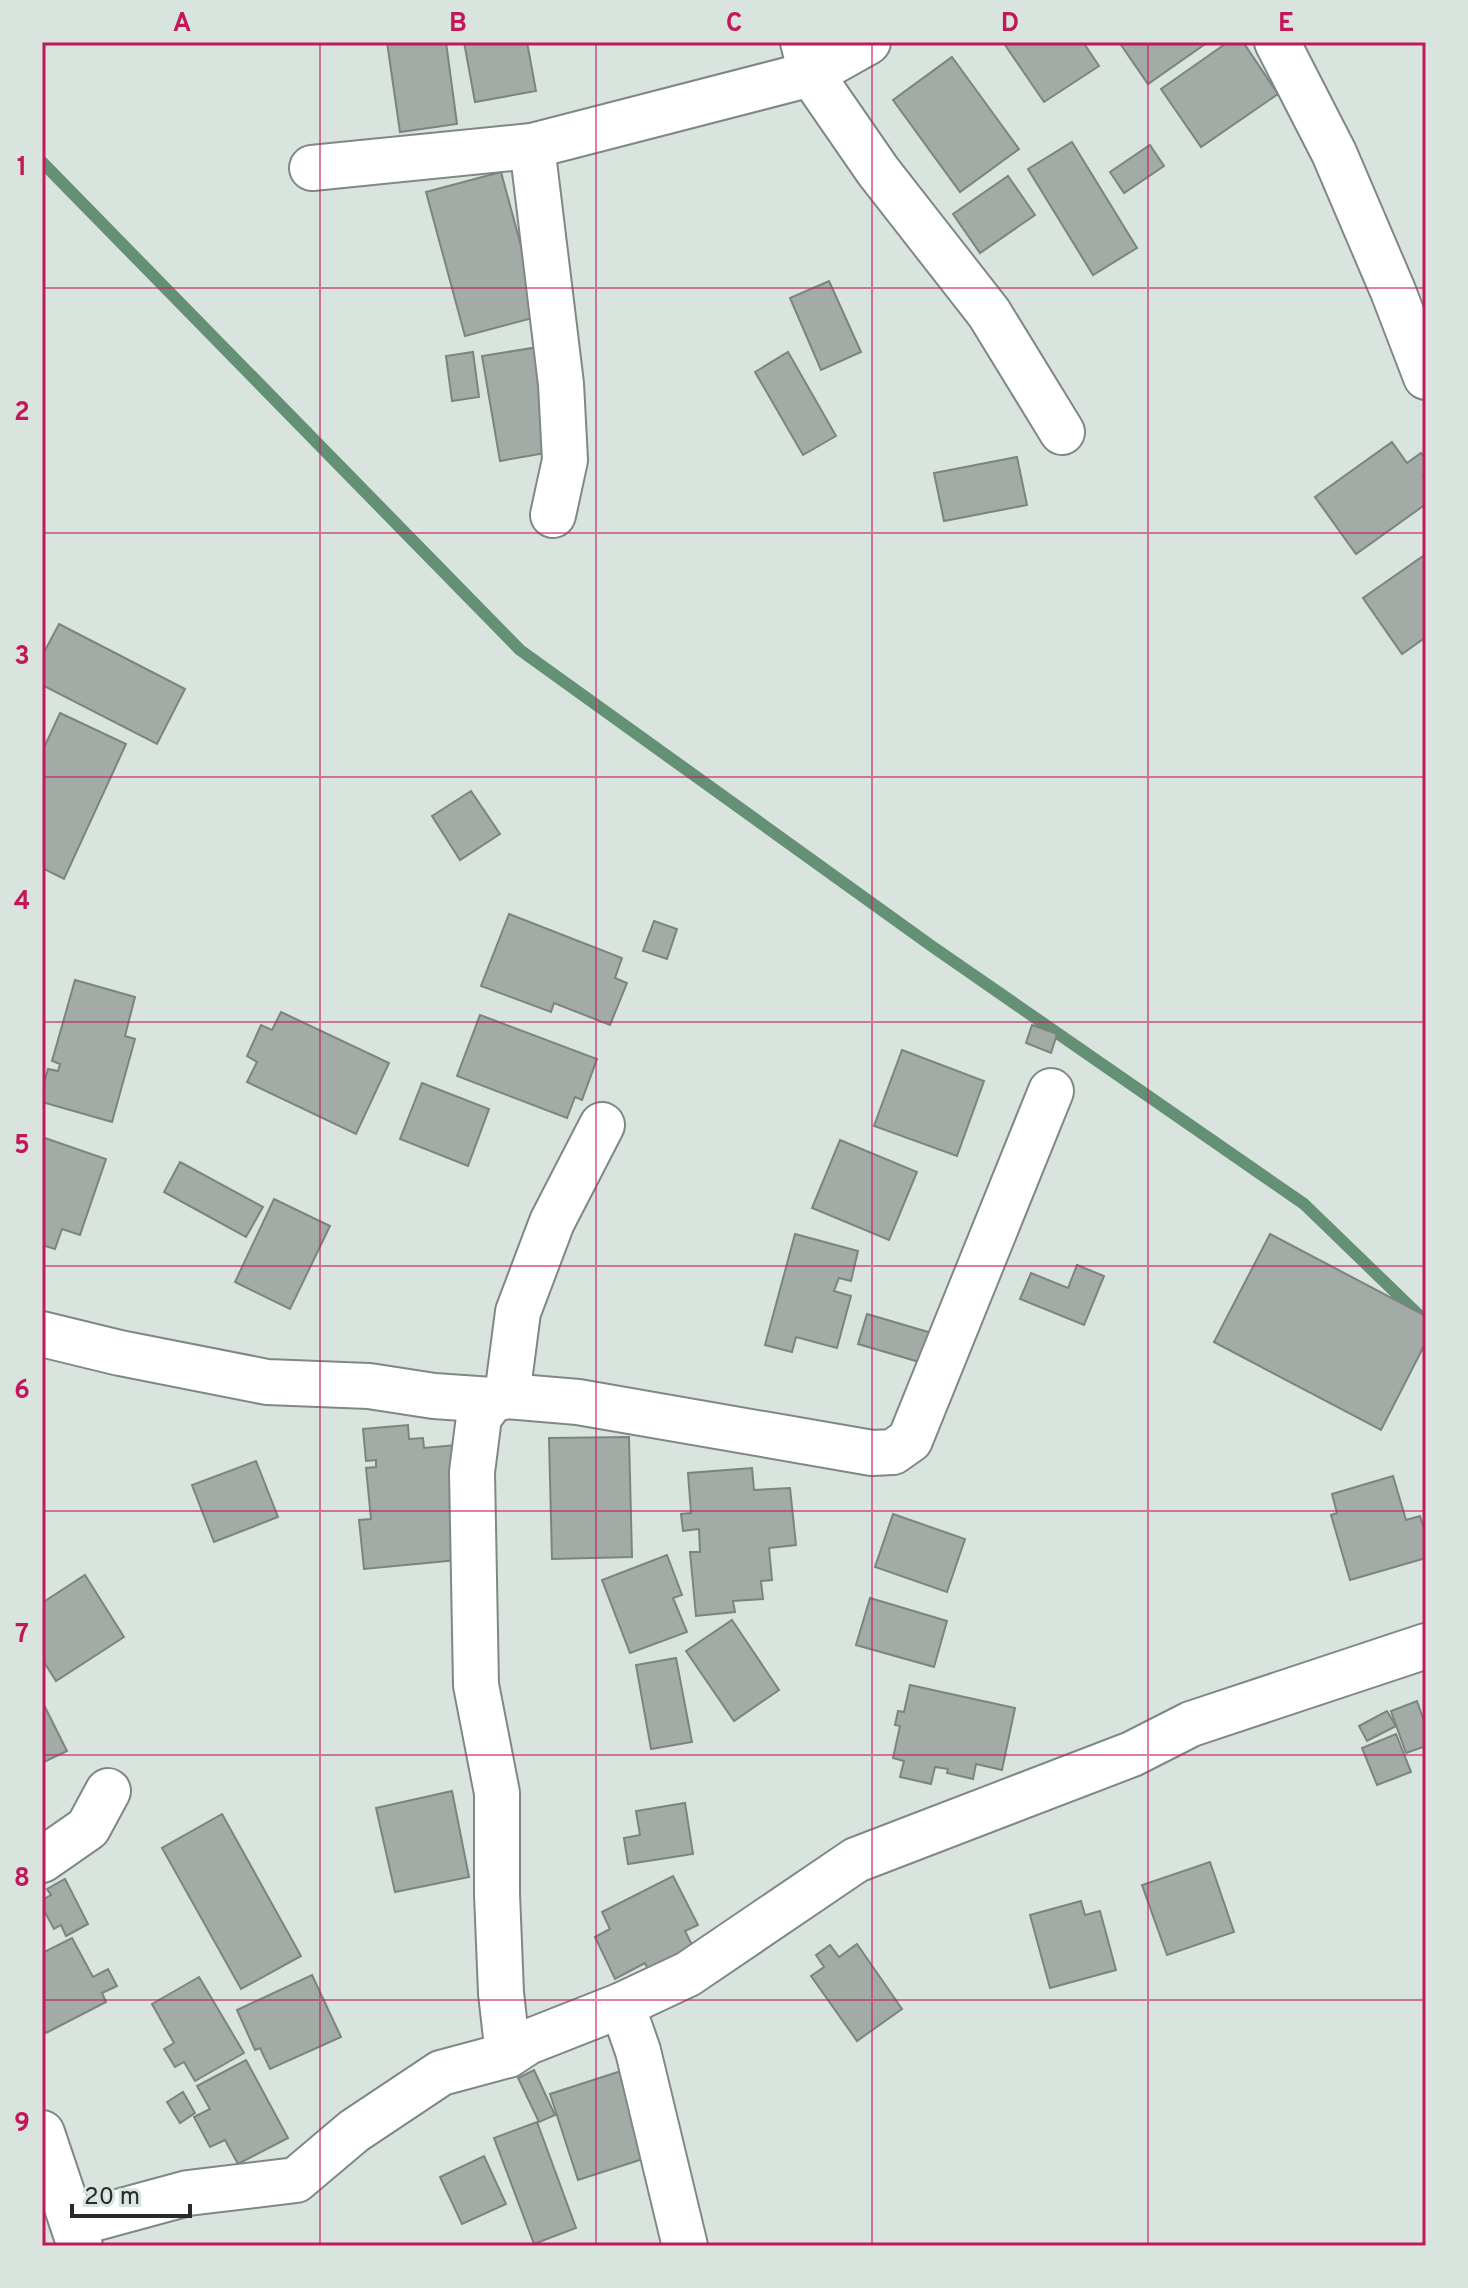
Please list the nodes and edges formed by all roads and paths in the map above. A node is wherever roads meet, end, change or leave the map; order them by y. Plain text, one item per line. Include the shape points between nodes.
1 (868, 42) edge
2 (1277, 42) edge
3 (807, 58) edge
4 (532, 146) junction
5 (312, 168) dead end
6 (1426, 377) edge
7 (1062, 432) dead end
8 (553, 515) dead end
9 (1051, 1091) dead end
10 (602, 1125) dead end
11 (42, 1334) edge
12 (500, 1398) junction
13 (1426, 1646) edge
14 (108, 1791) dead end
15 (42, 1860) edge
16 (622, 2005) junction
17 (508, 2055) junction
18 (42, 2133) edge
19 (77, 2235) edge
20 (685, 2246) edge

1 - 3 street
2 - 6 street via 1334,153
3 - 4 street
3 - 7 street via 878,171 989,313
4 - 5 street
4 - 8 street via 561,384 565,460
9 - 12 street via 910,1440 893,1452 872,1453 578,1402
10 - 12 street via 552,1222 518,1312
11 - 12 street via 267,1382
12 - 17 street via 479,1417 472,1472 476,1685 497,1793 498,1936
13 - 16 street via 1191,1724 1132,1754 856,1860 688,1974
14 - 15 street via 88,1828
16 - 17 street
16 - 20 street
17 - 19 street via 441,2073 354,2131 296,2180 188,2193
18 - 19 street

